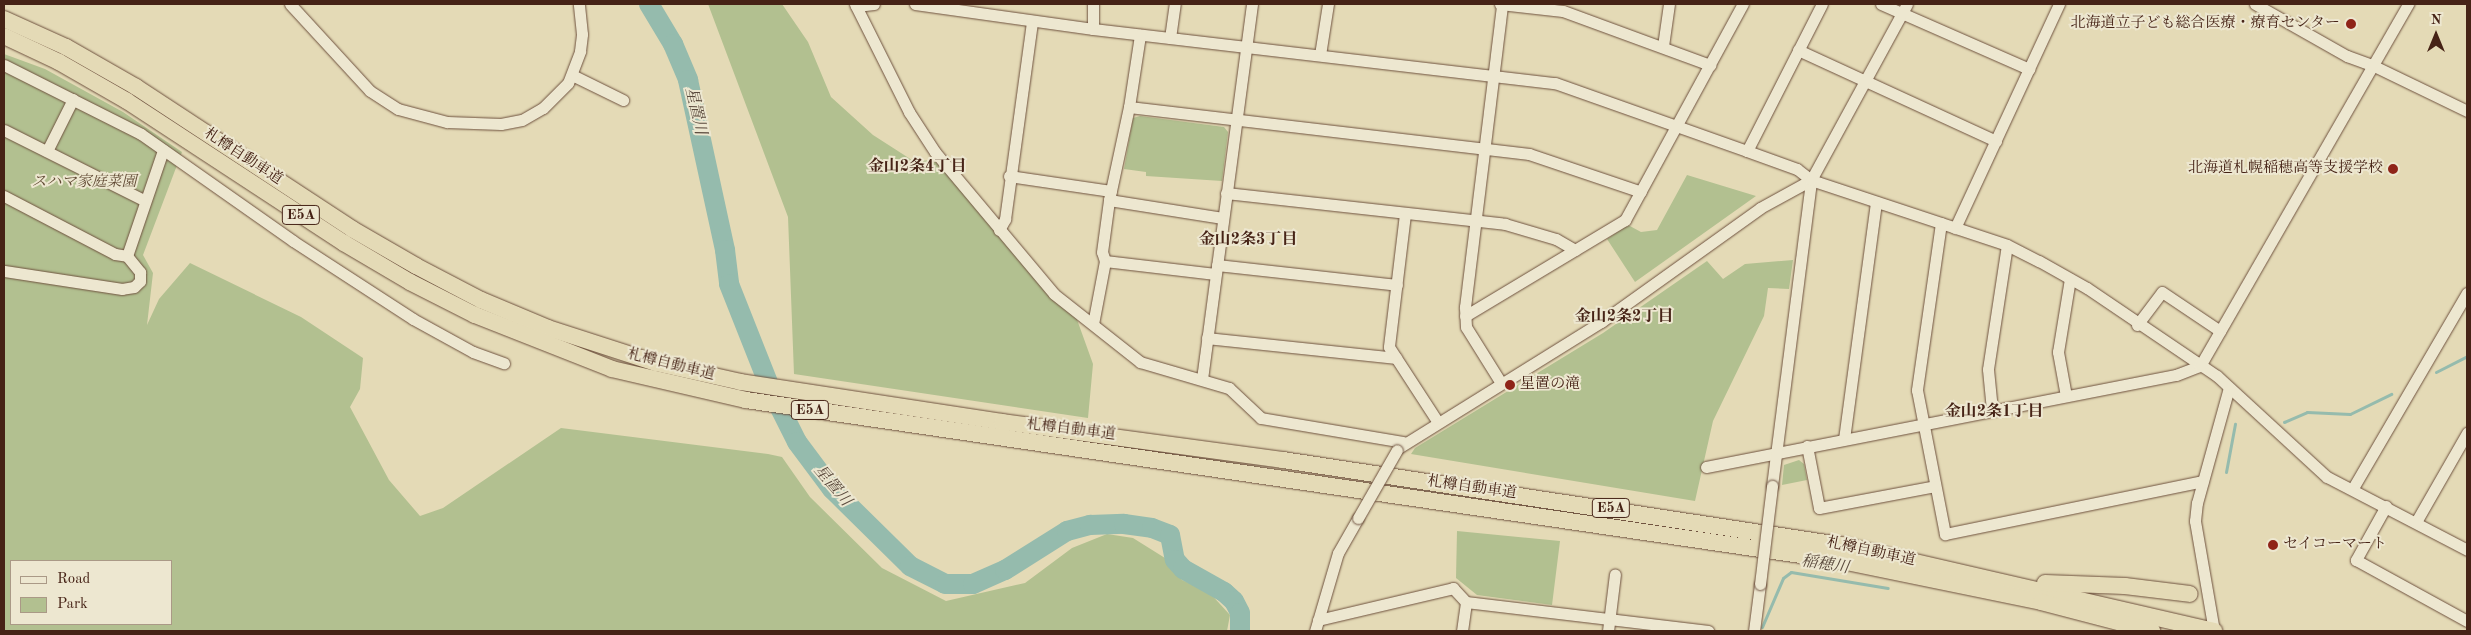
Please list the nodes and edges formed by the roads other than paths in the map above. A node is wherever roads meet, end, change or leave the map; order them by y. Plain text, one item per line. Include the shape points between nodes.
1 (290, 4) edge
2 (579, 4) edge
3 (874, 4) edge
4 (915, 4) edge
5 (1093, 4) edge
6 (1175, 4) edge
7 (1252, 4) edge
8 (1328, 4) edge
9 (1502, 4) edge
10 (1669, 4) edge
11 (1743, 4) edge
12 (1822, 4) edge
13 (1881, 4) edge
14 (2059, 4) edge
15 (2254, 4) edge
16 (2408, 4) edge
17 (856, 5) edge
18 (1905, 9) edge
19 (4, 19) edge
20 (1032, 20) junction
21 (1093, 29) junction
22 (1140, 35) junction
23 (4, 36) edge
24 (1170, 38) junction
25 (1663, 46) junction
26 (1247, 47) junction
27 (1798, 50) junction
28 (1320, 55) junction
29 (1710, 64) junction
30 (4, 65) edge
31 (2372, 65) junction
32 (2029, 69) junction
33 (1494, 74) junction
34 (572, 75) junction
35 (1865, 82) junction
36 (73, 98) junction
37 (623, 100) dead end
38 (1129, 107) junction
39 (2467, 111) edge
40 (1236, 121) junction
41 (1677, 126) junction
42 (4, 130) edge
43 (1996, 141) junction
44 (1484, 149) junction
45 (163, 150) junction
46 (47, 151) junction
47 (1747, 151) junction
48 (1009, 176) junction
49 (1811, 180) junction
50 (1641, 192) junction
51 (1226, 193) junction
52 (4, 196) edge
53 (1110, 196) junction
54 (144, 200) junction
55 (1876, 202) junction
56 (1405, 214) junction
57 (1223, 218) junction
58 (1475, 222) junction
59 (1941, 223) junction
60 (1955, 228) junction
61 (999, 230) junction
62 (2007, 245) junction
63 (1575, 250) junction
64 (127, 256) junction
65 (1105, 261) junction
66 (1216, 269) junction
67 (4, 271) edge
68 (2070, 278) junction
69 (1397, 286) junction
70 (2467, 293) edge
71 (1465, 316) junction
72 (1093, 324) junction
73 (2137, 325) junction
74 (2220, 331) junction
75 (1207, 338) junction
76 (1396, 358) junction
77 (504, 363) dead end
78 (2200, 366) junction
79 (1202, 379) junction
80 (1501, 382) junction
81 (2229, 388) junction
82 (2066, 396) junction
83 (1992, 410) junction
84 (1438, 421) junction
85 (1922, 424) junction
86 (2467, 433) edge
87 (1844, 439) junction
88 (1400, 446) junction
89 (1806, 446) junction
90 (1776, 452) junction
91 (1706, 467) dead end
92 (2203, 481) junction
93 (1935, 486) junction
94 (2353, 488) junction
95 (2386, 506) junction
96 (2416, 522) junction
97 (2467, 550) edge
98 (1615, 574) dead end
99 (2005, 582) junction
100 (2190, 594) dead end
101 (1466, 602) junction
102 (2467, 621) edge
103 (1609, 625) edge
104 (1316, 626) edge
105 (1462, 631) edge
106 (1708, 631) edge
107 (1754, 631) edge
108 (2152, 631) edge
109 (2214, 631) edge

1 - 34 street via 370,91 398,109 419,115 468,124 522,120 543,108
2 - 34 street via 582,34
3 - 17 street
4 - 20 street
5 - 21 street
6 - 24 street
7 - 26 street
8 - 28 street
9 - 25 street via 1563,11
9 - 33 street
10 - 25 street
11 - 29 street
12 - 27 street
13 - 18 street
14 - 32 street
15 - 31 street via 2346,56
16 - 31 street
17 - 61 street via 909,112 935,152
18 - 32 street
18 - 35 street
19 - 99 highway, 札樽自動車道 / E5A via 66,47 136,87 352,229 416,266 481,300 656,364 741,382 1002,422 1066,428 1686,520 1846,546
20 - 21 street
20 - 48 street
21 - 22 street
22 - 24 street
22 - 38 street
23 - 108 highway, 札樽自動車道 / E5A via 59,62 127,101 344,243 410,282 483,319 612,369 746,400 1832,560 2042,602
24 - 26 street
25 - 29 street
26 - 28 street
26 - 40 street
27 - 35 street
27 - 47 street
28 - 33 street
29 - 41 street
30 - 36 street
31 - 39 street
31 - 74 street
32 - 43 street
33 - 41 street via 1555,84
33 - 44 street
34 - 37 street
35 - 43 street
35 - 49 street
36 - 45 street via 141,134
36 - 46 street
38 - 40 street
38 - 53 street
40 - 44 street
40 - 51 street
41 - 47 street
41 - 50 street
42 - 46 street
43 - 60 street
44 - 50 street via 1529,154
44 - 58 street
45 - 54 street
45 - 77 street via 293,241 413,318 473,352
46 - 54 street
47 - 49 street via 1797,169
48 - 53 street
48 - 61 street via 1005,219
49 - 55 street
49 - 80 street via 1760,208 1601,322
49 - 90 street
50 - 63 street via 1625,220
51 - 56 street
51 - 57 street
52 - 64 street via 115,254
53 - 57 street
53 - 65 street via 1102,252
54 - 64 street
55 - 59 street
55 - 87 street
56 - 58 street
56 - 69 street
57 - 66 street
58 - 63 street via 1505,224 1556,239
58 - 71 street
59 - 60 street
59 - 85 street via 1917,390
60 - 62 street
61 - 72 street via 1054,294
62 - 68 street
62 - 83 street via 1988,369
63 - 71 street
64 - 67 street via 140,272 140,281 134,287 122,289
65 - 66 street
65 - 72 street
66 - 69 street
66 - 75 street
68 - 73 street
68 - 82 street via 2058,352
69 - 76 street via 1389,348
70 - 94 street
71 - 80 street via 1466,327
72 - 79 street via 1140,362
73 - 74 street via 2162,292
73 - 78 street
74 - 78 street
75 - 76 street
75 - 79 street
76 - 84 street
78 - 81 street
78 - 82 street via 2176,375
79 - 88 street via 1229,388 1261,418
80 - 84 street
81 - 92 street
81 - 94 street via 2327,477
82 - 83 street
83 - 85 street
84 - 88 street
85 - 87 street
85 - 93 street
86 - 96 street
87 - 89 street
88 - 104 street, bridge via 1338,553
89 - 90 street
89 - 93 street via 1819,508
90 - 91 street
90 - 107 street, bridge
92 - 93 street via 1945,534
92 - 109 street via 2195,521
94 - 95 street
95 - 96 street
95 - 102 street via 2356,560
96 - 97 street
98 - 103 street
99 - 100 highway via 2125,586
99 - 109 highway, 札樽自動車道 / E5A
101 - 103 street
101 - 104 street via 1454,588
101 - 105 street
103 - 106 street

